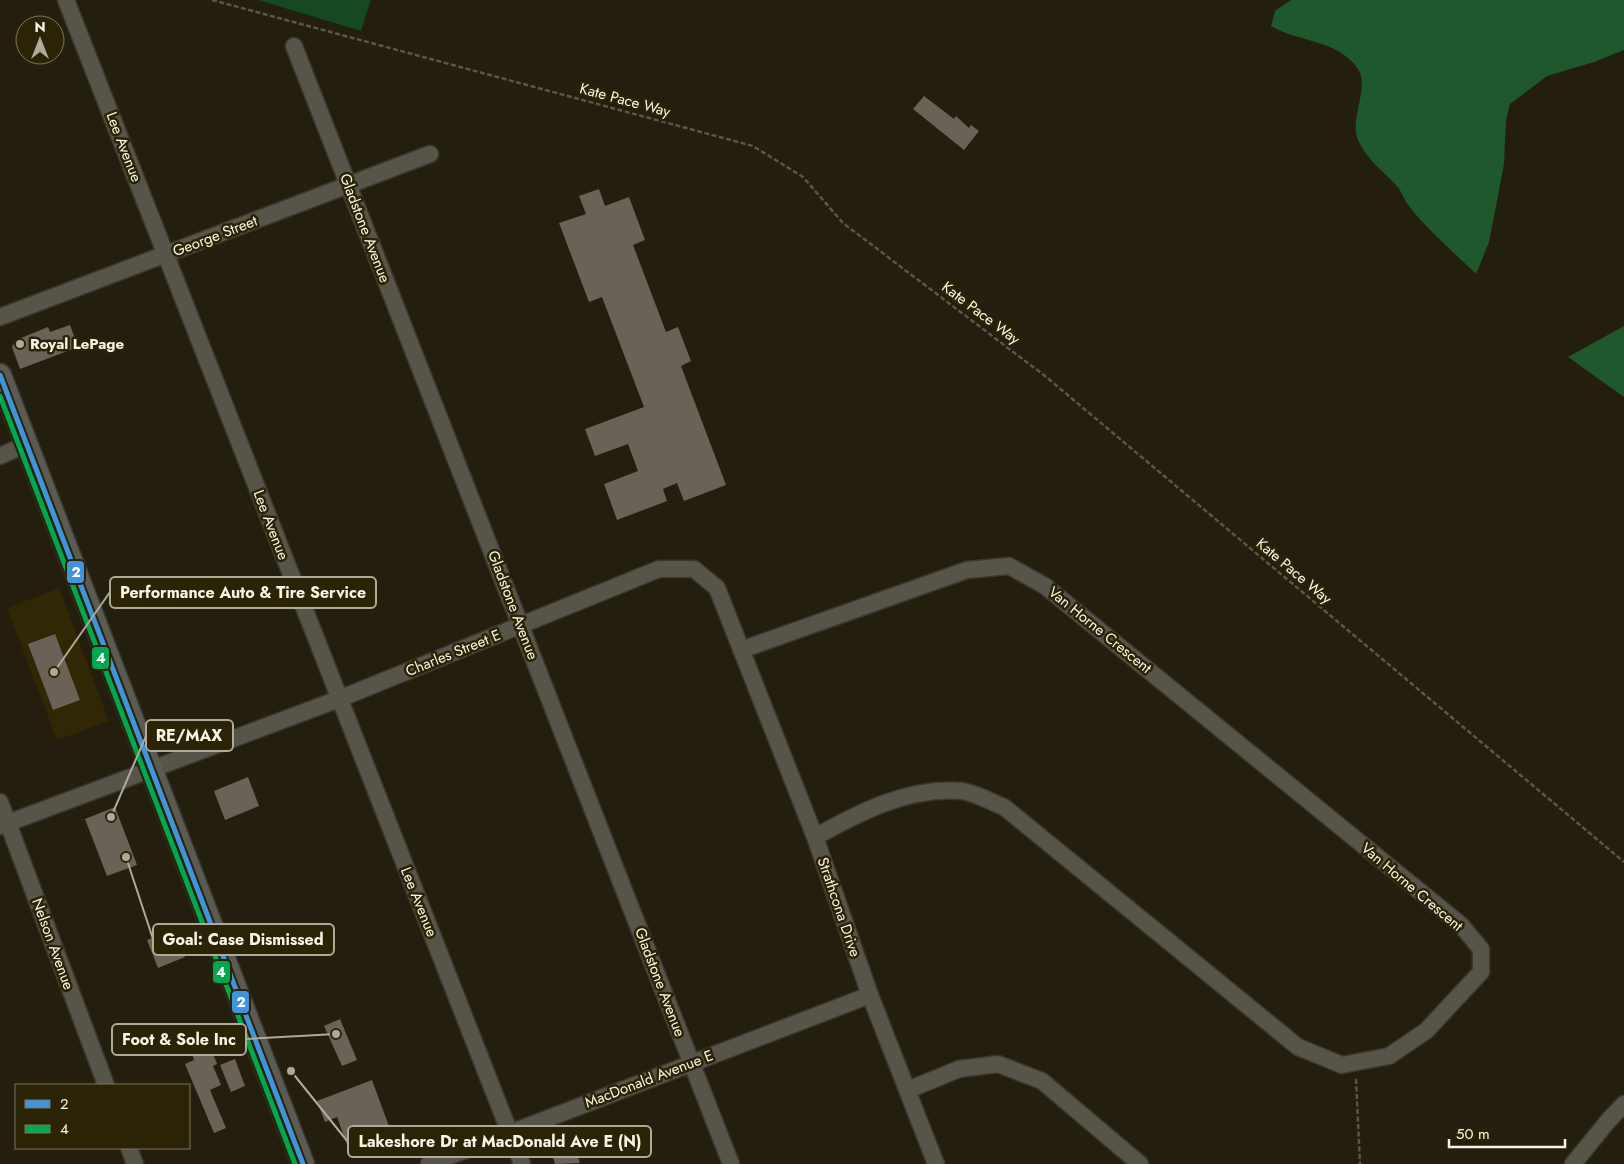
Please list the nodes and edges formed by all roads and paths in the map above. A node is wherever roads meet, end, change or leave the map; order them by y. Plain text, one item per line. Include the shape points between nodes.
1 (66, 0) edge
2 (212, 0) edge
3 (294, 46) dead end
4 (430, 154) dead end
5 (348, 186) junction
6 (166, 255) junction
7 (0, 317) edge
8 (0, 375) edge
9 (26, 445) junction
10 (0, 456) edge
11 (521, 626) junction
12 (741, 650) junction
13 (339, 699) junction
14 (152, 770) junction
15 (0, 802) edge
16 (4, 825) edge
17 (815, 837) junction
18 (1624, 862) edge
19 (870, 995) junction
20 (1355, 1062) junction
21 (692, 1063) junction
22 (106, 1084) edge
23 (908, 1090) junction
24 (1624, 1104) edge
25 (510, 1132) junction
26 (129, 1149) edge
27 (135, 1164) edge
28 (303, 1164) edge
29 (429, 1164) edge
30 (522, 1164) edge
31 (731, 1164) edge
32 (936, 1164) edge
33 (1140, 1164) edge
34 (1360, 1164) edge
35 (1573, 1164) edge

1 - 6 street, Lee Avenue
2 - 18 path, Kate Pace Way via 753,146 803,177 843,223 1044,376
3 - 5 street, Gladstone Avenue
4 - 5 street, George Street
5 - 6 street, George Street
5 - 11 street, Gladstone Avenue
6 - 7 street, George Street
6 - 13 street, Lee Avenue
8 - 9 main road
9 - 10 street
9 - 14 main road
11 - 12 street, Charles Street E via 660,569 694,569 717,588
11 - 13 street, Charles Street E
11 - 21 street, Gladstone Avenue
12 - 17 street, Strathcona Drive
12 - 20 street, Van Horne Crescent via 967,570 1009,566 1045,586 1461,926 1481,949 1481,972 1426,1031 1389,1056
13 - 14 street, Charles Street E
13 - 25 street, Lee Avenue
14 - 16 street, Charles Street E
14 - 28 main road
15 - 16 street, Nelson Avenue
16 - 22 street, Nelson Avenue
17 - 19 street, Strathcona Drive
17 - 20 street, Van Horne Crescent via 883,803 921,792 962,790 1004,808 1298,1047 1342,1065
19 - 21 street, MacDonald Avenue E
19 - 23 street, Strathcona Drive
20 - 34 path
21 - 25 street, MacDonald Avenue E
21 - 31 street, Gladstone Avenue
23 - 32 street, Strathcona Drive
23 - 33 street via 959,1069 998,1064 1042,1081
24 - 35 street
25 - 29 street, MacDonald Avenue E
25 - 30 street
26 - 27 street

